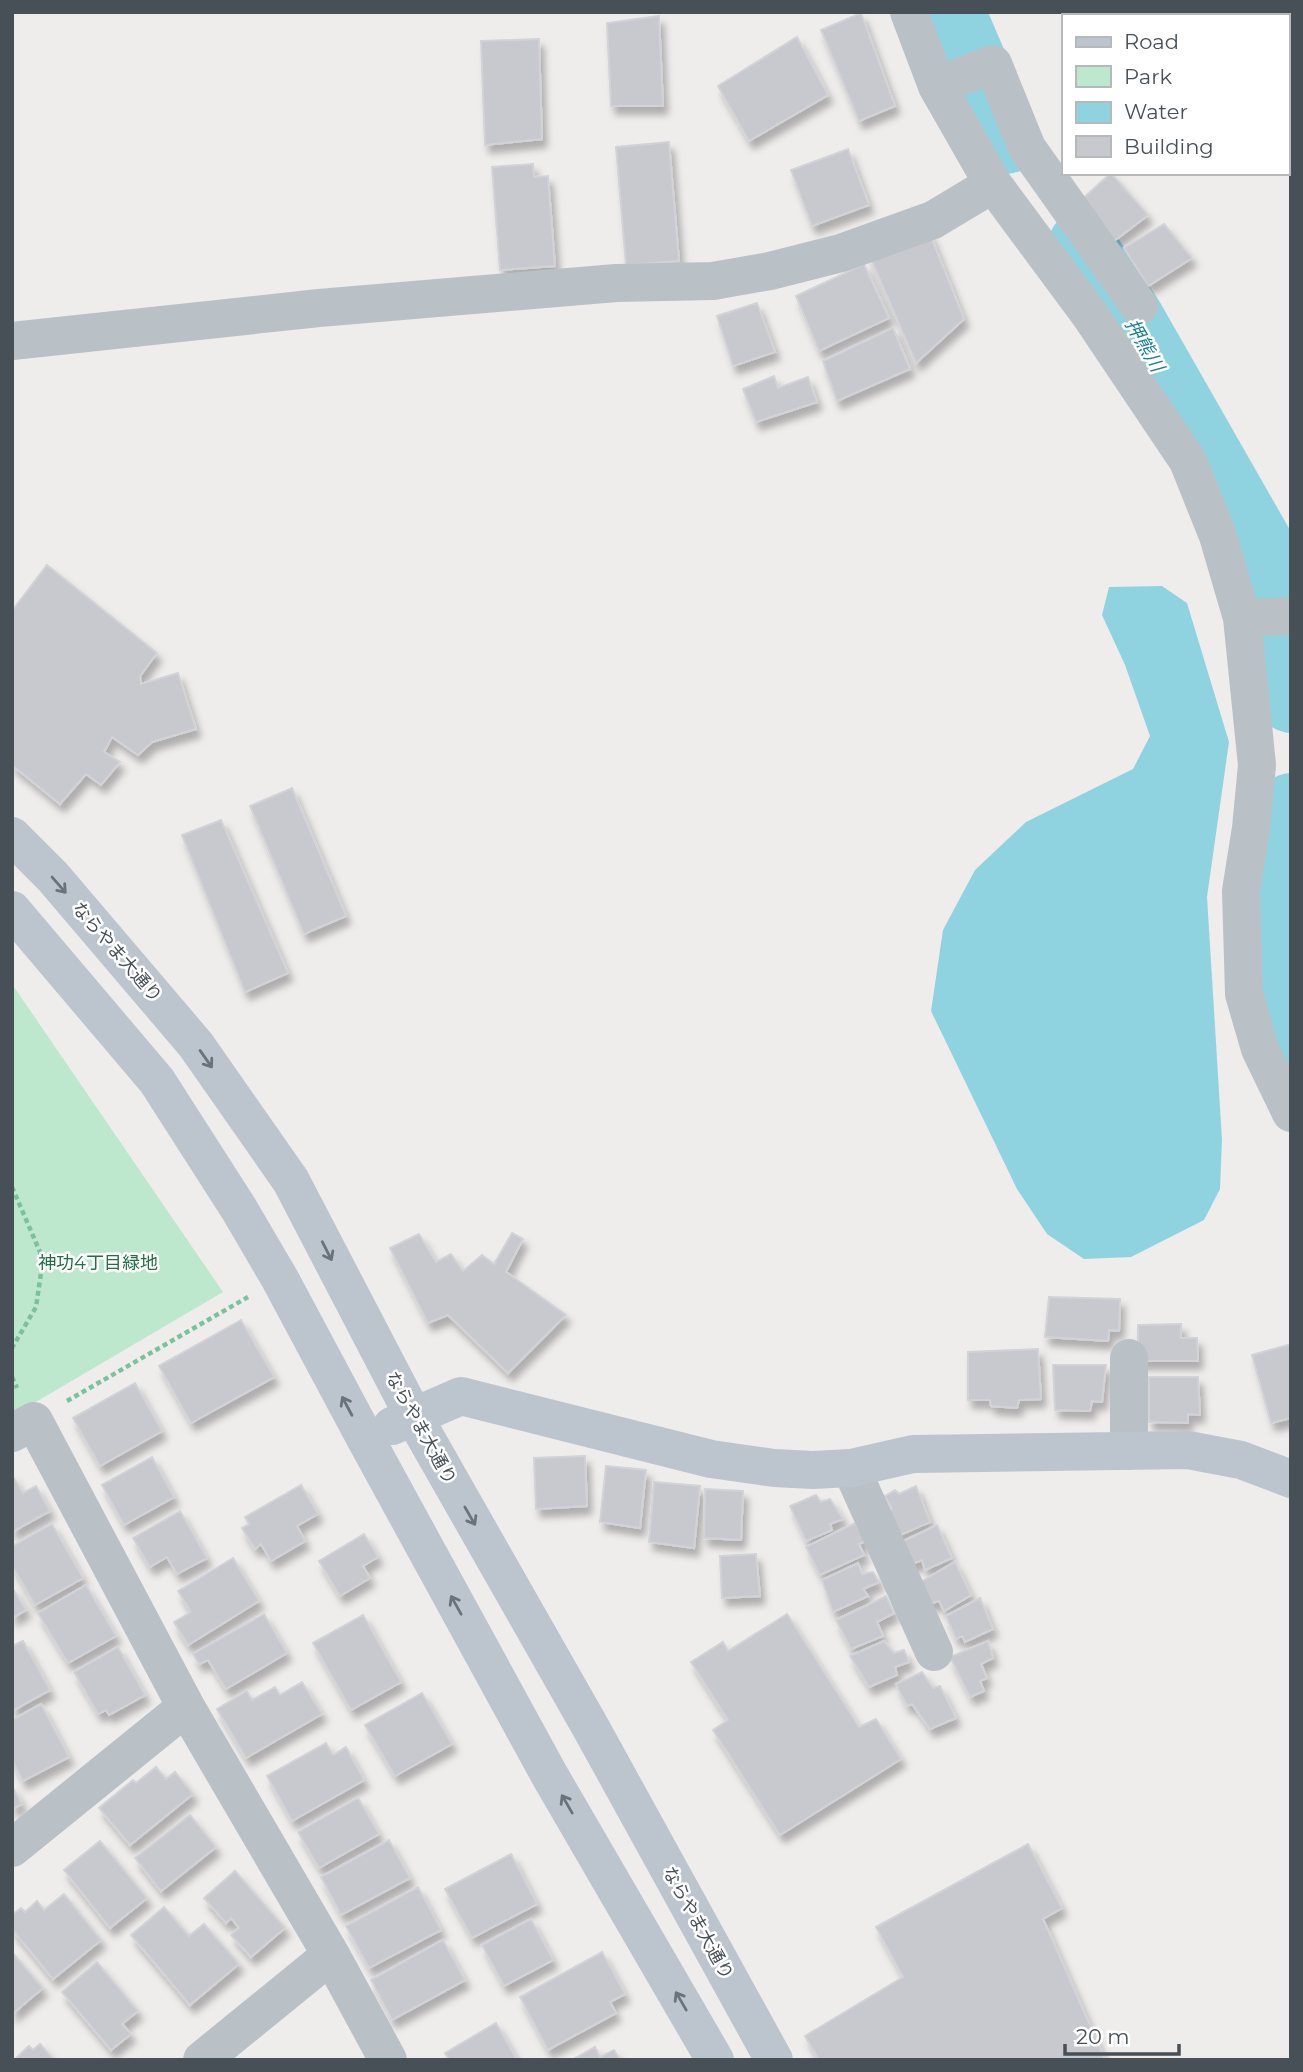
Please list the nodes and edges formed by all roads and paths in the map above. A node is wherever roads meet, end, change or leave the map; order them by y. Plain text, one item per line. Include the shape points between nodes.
1 (909, 12) edge
2 (937, 86) junction
3 (993, 184) junction
4 (1139, 306) dead end
5 (12, 341) edge
6 (1288, 616) edge
7 (1242, 618) junction
8 (12, 836) edge
9 (12, 911) edge
10 (1291, 1113) edge
11 (12, 1187) edge
12 (252, 1295) dead end
13 (12, 1348) edge
14 (1129, 1358) dead end
15 (414, 1417) junction
16 (23, 1427) edge
17 (365, 1438) junction
18 (1129, 1451) junction
19 (851, 1468) junction
20 (1291, 1479) edge
21 (934, 1651) dead end
22 (186, 1707) junction
23 (12, 1848) edge
24 (331, 1955) junction
25 (202, 2060) edge
26 (388, 2060) edge
27 (715, 2060) edge
28 (774, 2060) edge

1 - 2 street
2 - 3 street
2 - 4 street via 993,64 1027,148
3 - 5 street via 933,220 841,253 713,281 616,283 333,307
3 - 7 street via 1090,315 1188,461 1218,536
6 - 7 street
7 - 10 street via 1257,765 1241,891 1244,994 1260,1049
8 -> 15 street, ならやま大通り via 53,877 196,1045 291,1181
17 -> 9 street via 281,1279 157,1081
11 - 13 path via 43,1259 36,1307
12 - 16 path
14 - 18 street
15 - 17 street
15 - 19 street via 461,1396 711,1460 774,1468
15 -> 28 street, ならやま大通り
16 - 22 street
27 -> 17 street via 550,1776
18 - 19 street via 913,1454
18 - 20 street via 1188,1450 1241,1460
19 - 21 street
22 - 23 street
22 - 24 street
24 - 25 street
24 - 26 street

